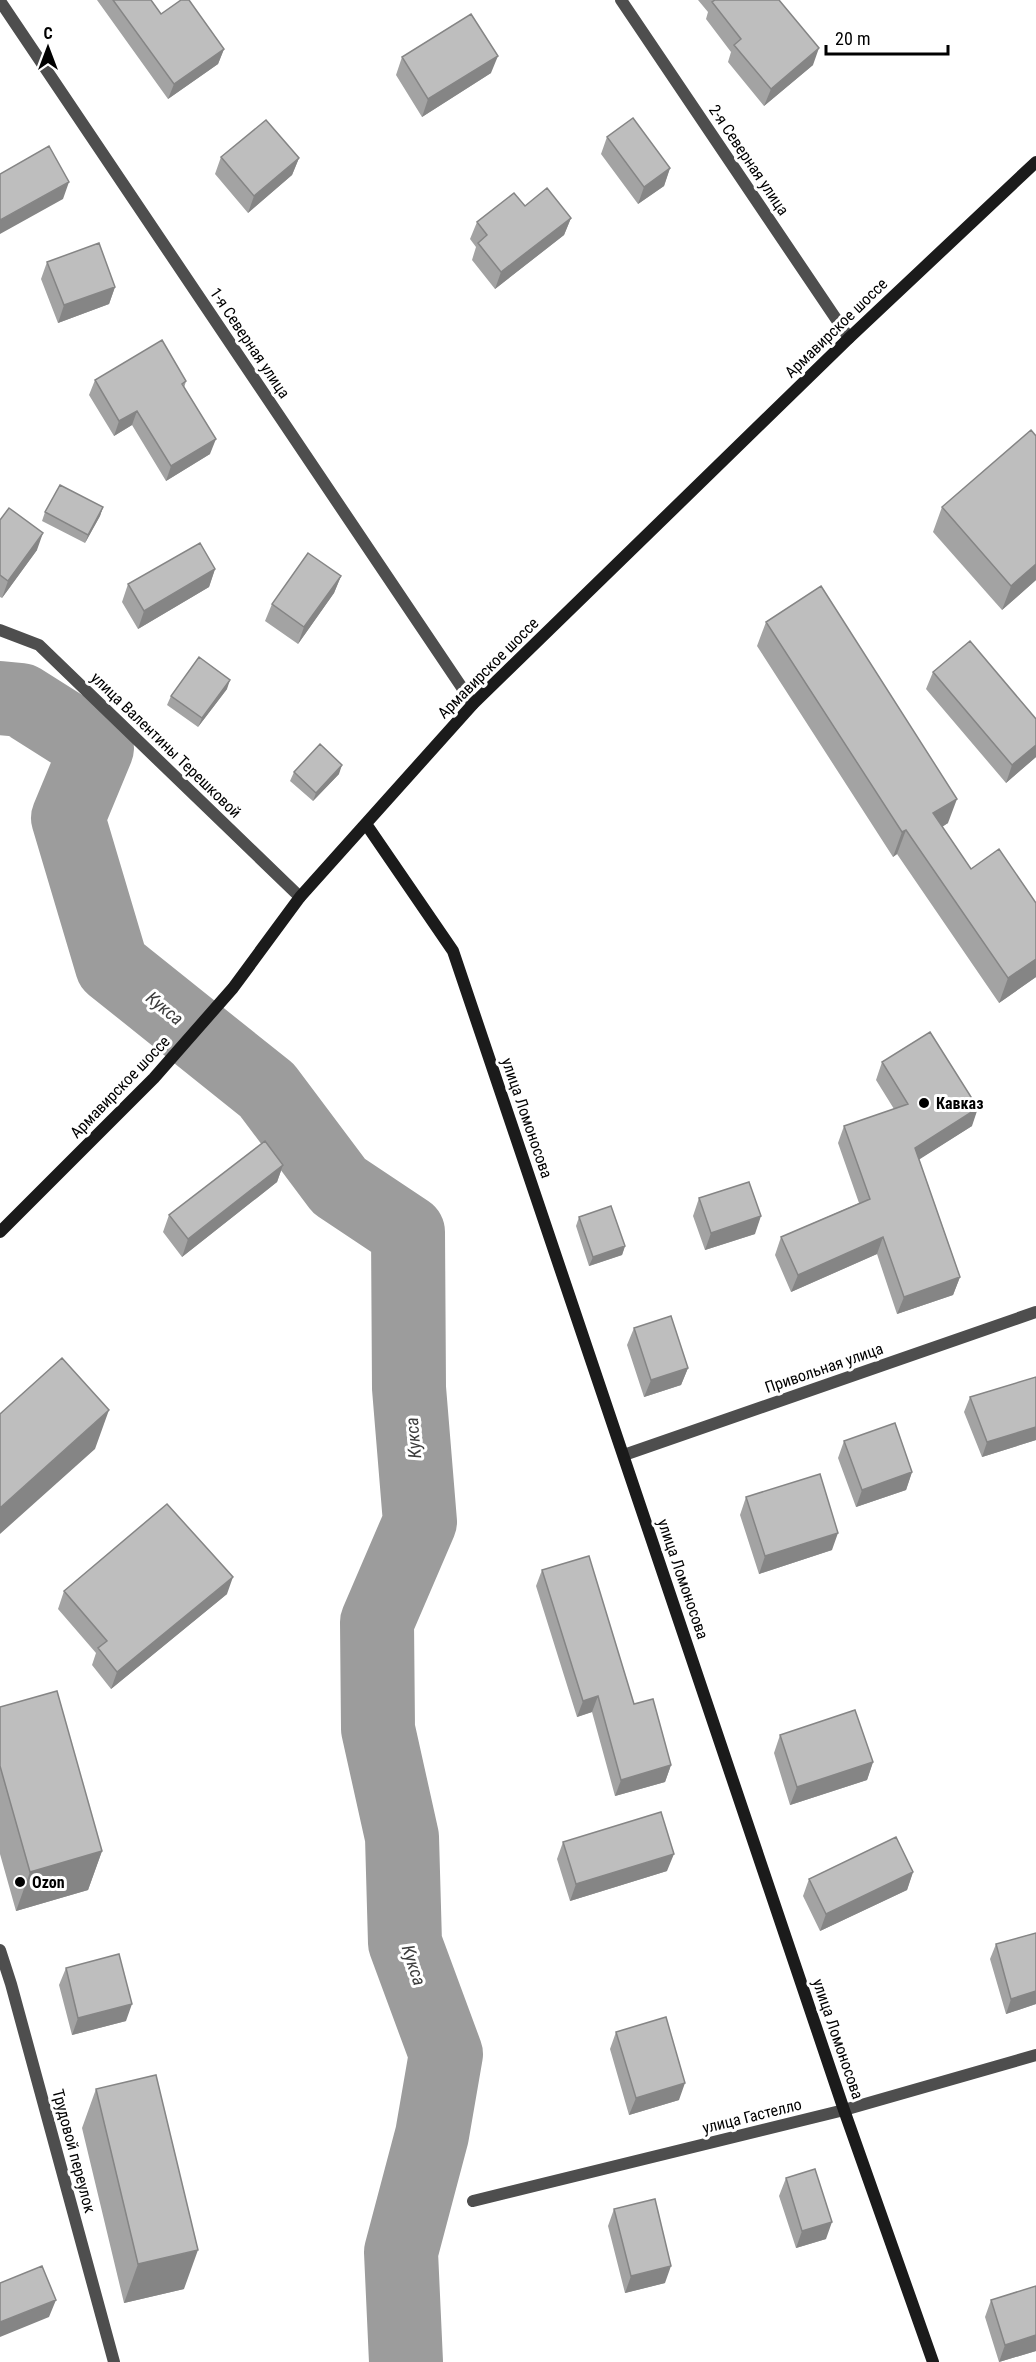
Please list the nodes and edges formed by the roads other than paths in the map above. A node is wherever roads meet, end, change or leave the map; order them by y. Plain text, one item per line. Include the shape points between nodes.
1 (621, 0) edge
2 (0, 1) edge
3 (1036, 162) edge
4 (849, 338) junction
5 (0, 630) edge
6 (473, 704) junction
7 (366, 824) junction
8 (300, 897) junction
9 (0, 1232) edge
10 (1036, 1312) edge
11 (624, 1455) junction
12 (0, 1950) edge
13 (1036, 2055) edge
14 (844, 2110) junction
15 (473, 2201) dead end
16 (114, 2362) edge
17 (933, 2362) edge

1 - 4 street, 2-я Северная улица
2 - 6 street, 1-я Северная улица
3 - 4 street, Армавирское шоссе
4 - 6 street, Армавирское шоссе
5 - 8 street, улица Валентины Терешковой via 39,645
6 - 7 street, Армавирское шоссе
7 - 8 street, Армавирское шоссе
7 - 11 street, улица Ломоносова via 453,951
8 - 9 street, Армавирское шоссе via 232,988 154,1078
10 - 11 street, Привольная улица
11 - 14 street, улица Ломоносова
12 - 16 street, Трудовой переулок
13 - 14 street, улица Гастелло
14 - 15 street, улица Гастелло
14 - 17 street, улица Ломоносова

